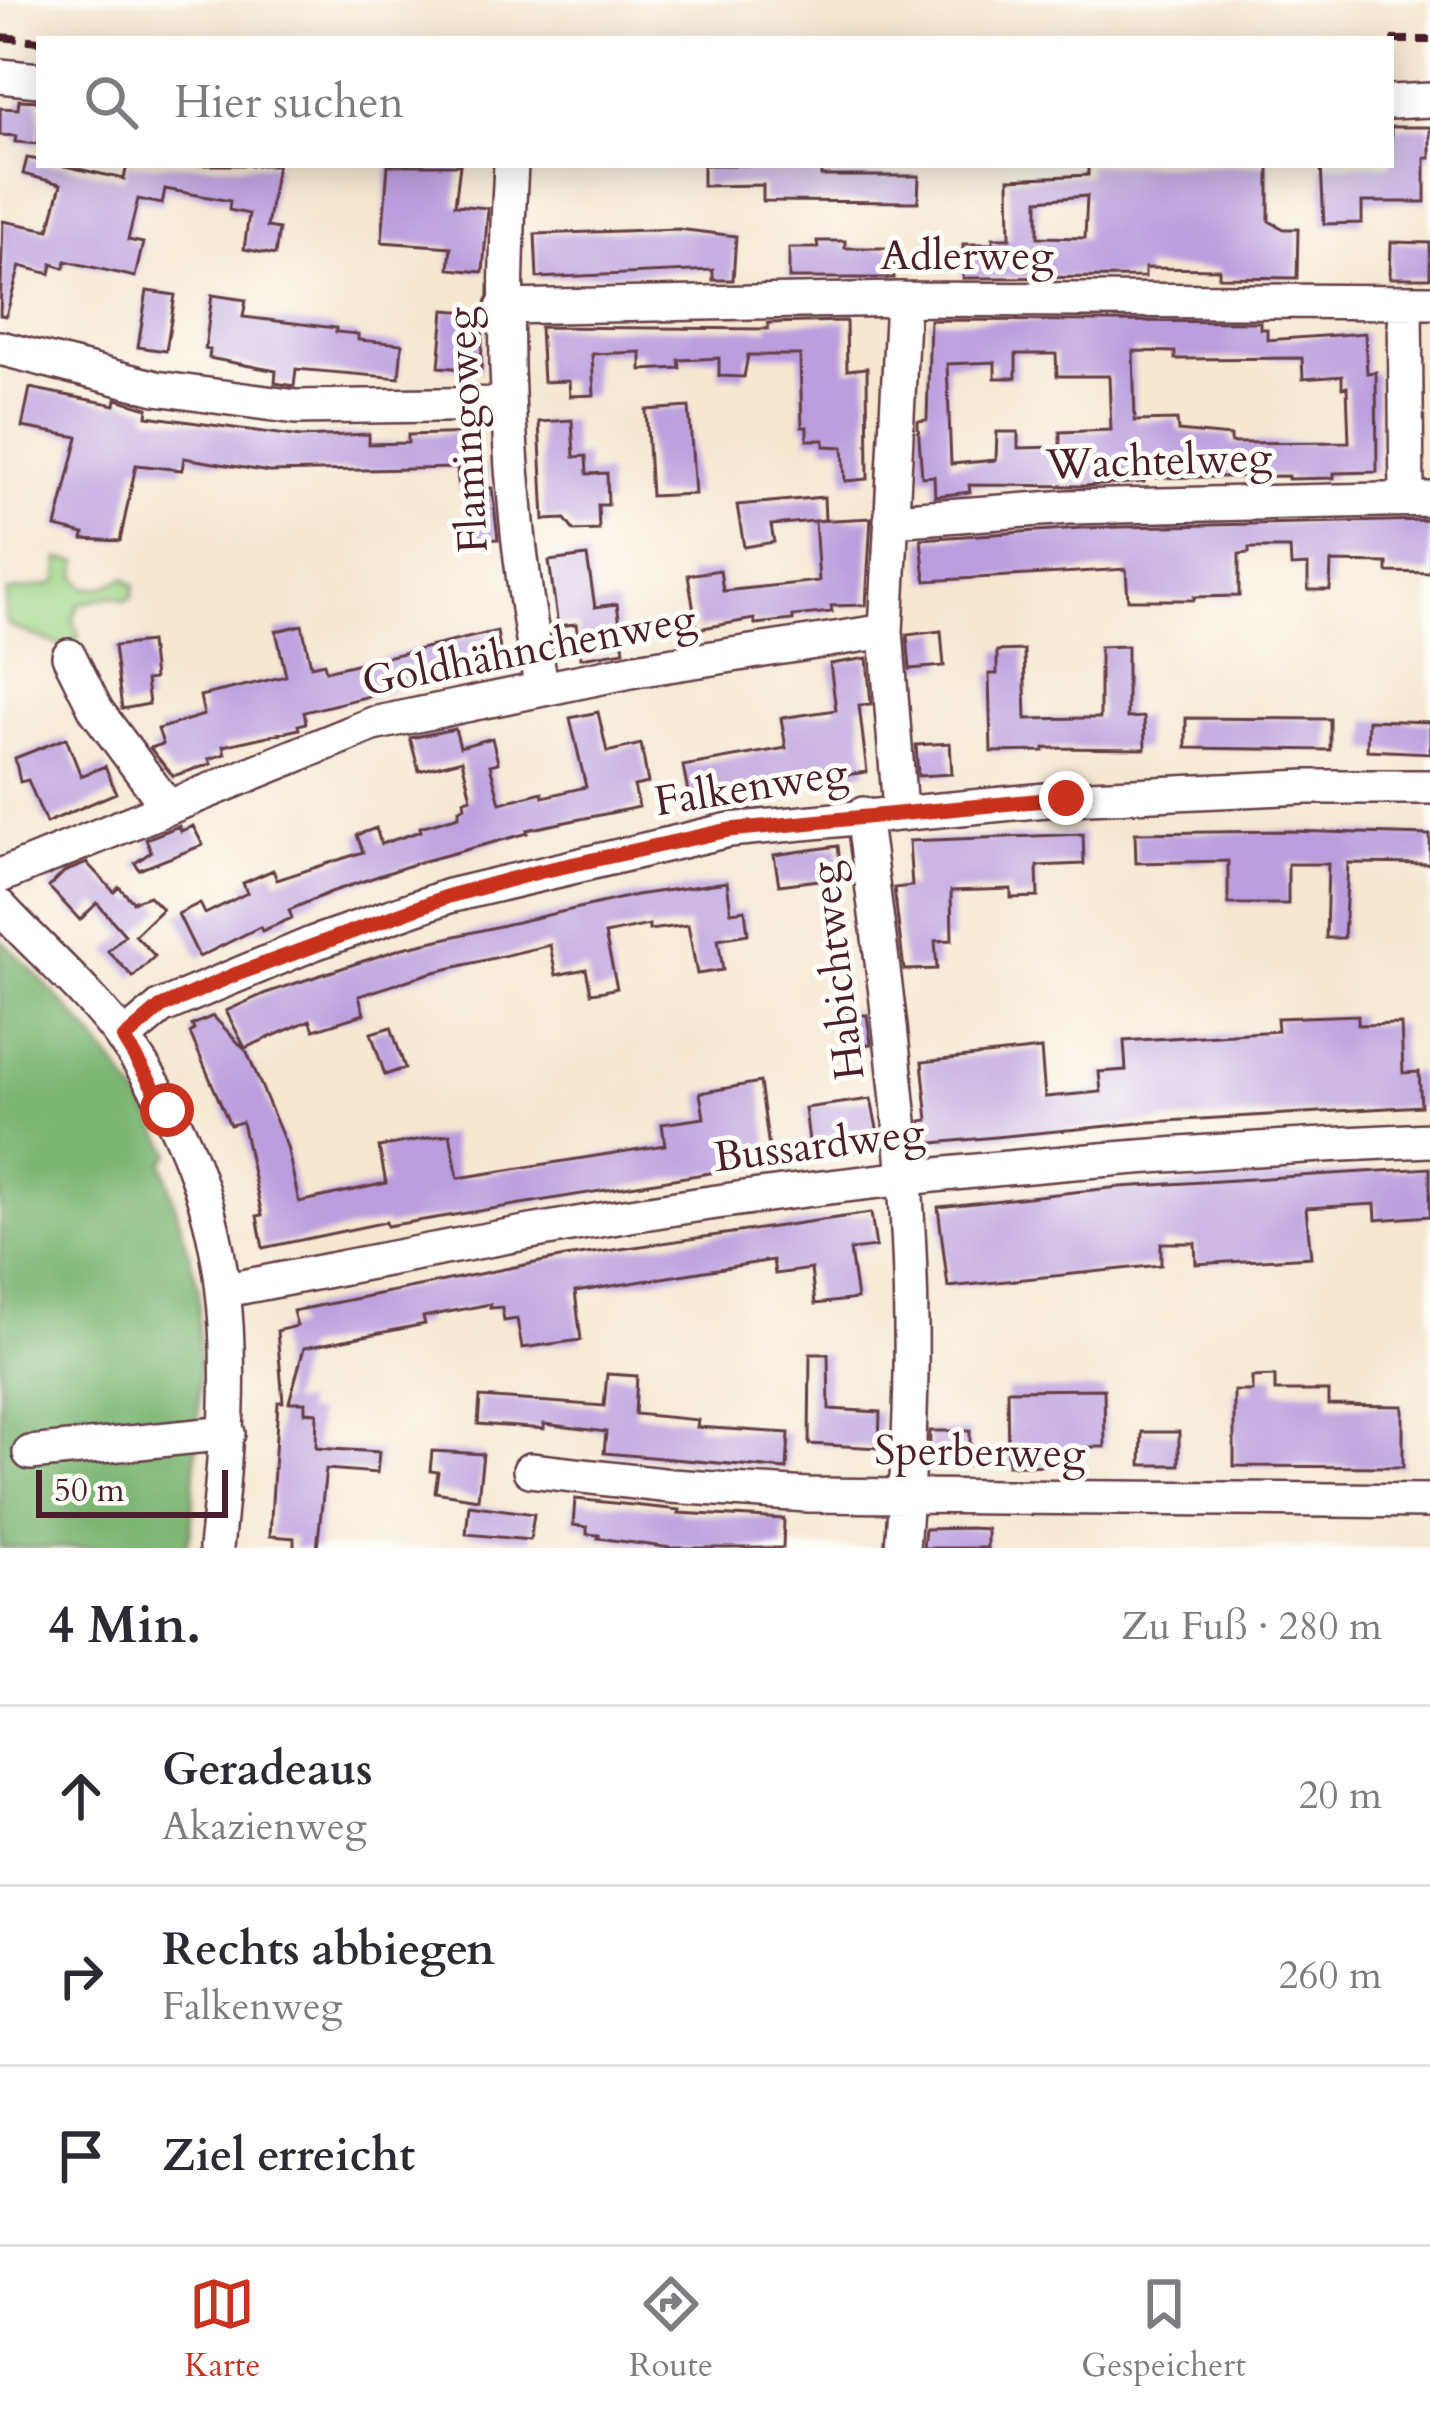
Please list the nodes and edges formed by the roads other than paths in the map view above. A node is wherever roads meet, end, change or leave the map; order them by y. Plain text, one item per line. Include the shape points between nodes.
1 (0, 76) edge
2 (36, 80) edge
3 (1430, 100) edge
4 (1394, 102) edge
5 (511, 168) edge
6 (903, 299) junction
7 (1418, 302) edge
8 (503, 307) junction
9 (0, 348) edge
10 (507, 404) junction
11 (1419, 499) edge
12 (891, 520) junction
13 (886, 632) junction
14 (69, 656) dead end
15 (542, 688) junction
16 (1430, 787) edge
17 (167, 806) junction
18 (900, 811) junction
19 (863, 814) junction
20 (0, 876) edge
21 (0, 907) edge
22 (124, 1039) junction
23 (1430, 1140) edge
24 (904, 1178) junction
25 (226, 1290) junction
26 (228, 1433) junction
27 (30, 1453) dead end
28 (530, 1470) dead end
29 (906, 1497) junction
30 (1430, 1501) edge
31 (216, 1548) edge
32 (902, 1548) edge

1 - 2 street
3 - 4 street
5 - 8 street, Flamingoweg
6 - 7 street, Adlerweg
6 - 8 street, Adlerweg
6 - 12 street
7 - 11 street
8 - 10 street, Flamingoweg
9 - 10 street via 155,388 296,407
10 - 15 street, Flamingoweg via 519,564
11 - 12 street, Wachtelweg
12 - 13 street
13 - 15 street, Goldhähnchenweg
13 - 18 street
14 - 17 street via 96,710
15 - 17 street, Goldhähnchenweg via 373,724
16 - 18 street, Falkenweg
17 - 20 street, Goldhähnchenweg
18 - 19 street, Falkenweg
19 - 22 street, Falkenweg via 729,830 449,896 179,999
19 - 24 street, Habichtweg
21 - 22 street
22 - 25 street via 167,1110 200,1188
23 - 24 street, Bussardweg
24 - 25 street, Bussardweg via 571,1224
24 - 29 street, Habichtweg via 911,1329
25 - 26 street
26 - 27 street
26 - 31 street
28 - 29 street, Sperberweg
29 - 30 street, Sperberweg
29 - 32 street, Habichtweg

